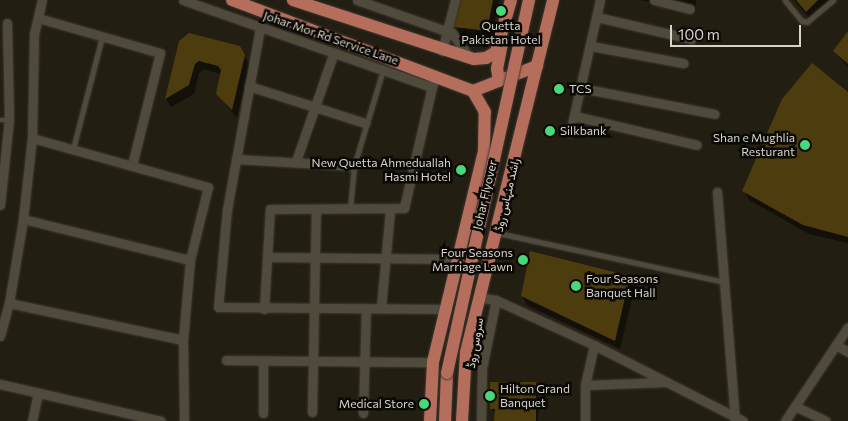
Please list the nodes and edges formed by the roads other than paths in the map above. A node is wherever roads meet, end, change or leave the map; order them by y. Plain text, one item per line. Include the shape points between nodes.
1 (42, 0) edge
2 (183, 0) edge
3 (232, 0) edge
4 (292, 0) edge
5 (357, 0) edge
6 (455, 0) edge
7 (511, 0) edge
8 (529, 0) edge
9 (553, 0) edge
10 (600, 0) edge
11 (654, 0) edge
12 (786, 0) edge
13 (833, 0) edge
14 (690, 9) dead end
15 (597, 17) junction
16 (38, 18) junction
17 (7, 22) dead end
18 (260, 28) junction
19 (446, 32) junction
20 (102, 36) junction
21 (691, 39) dead end
22 (591, 46) junction
23 (341, 50) junction
24 (442, 50) junction
25 (469, 58) junction
26 (683, 63) dead end
27 (537, 66) junction
28 (383, 68) junction
29 (500, 81) junction
30 (433, 82) junction
31 (249, 86) junction
32 (581, 88) junction
33 (473, 91) junction
34 (313, 107) junction
35 (715, 114) dead end
36 (574, 116) junction
37 (5, 120) edge
38 (365, 123) junction
39 (570, 133) dead end
40 (32, 138) junction
41 (697, 145) dead end
42 (73, 148) junction
43 (484, 151) junction
44 (236, 159) junction
45 (515, 160) junction
46 (296, 161) junction
47 (132, 164) junction
48 (354, 166) junction
49 (1, 185) edge
50 (717, 192) dead end
51 (0, 205) edge
52 (350, 209) junction
53 (390, 210) junction
54 (316, 211) junction
55 (22, 218) junction
56 (498, 233) junction
57 (316, 257) junction
58 (267, 258) junction
59 (384, 258) junction
60 (460, 259) junction
61 (190, 260) junction
62 (726, 282) junction
63 (482, 298) junction
64 (496, 300) junction
65 (9, 303) junction
66 (381, 307) junction
67 (366, 308) junction
68 (264, 309) junction
69 (447, 309) junction
70 (316, 310) junction
71 (848, 327) edge
72 (0, 336) edge
73 (183, 340) junction
74 (594, 345) junction
75 (836, 345) junction
76 (848, 352) edge
77 (226, 360) dead end
78 (262, 361) junction
79 (314, 362) junction
80 (364, 362) junction
81 (433, 362) junction
82 (668, 382) junction
83 (0, 384) edge
84 (585, 385) junction
85 (38, 393) junction
86 (795, 406) junction
87 (312, 412) dead end
88 (263, 413) dead end
89 (363, 413) dead end
90 (738, 420) edge
91 (32, 421) edge
92 (161, 421) edge
93 (184, 421) edge
94 (430, 421) edge
95 (445, 421) edge
96 (462, 421) edge
97 (481, 421) edge
98 (584, 421) edge
99 (785, 421) edge
100 (826, 421) edge

1 - 16 street
2 - 18 street, Johar Mor Rd Service Lane
3 - 23 main road
4 - 24 main road
5 - 19 street
6 - 19 street
7 - 25 main road via 496,52 486,58
7 - 29 main road via 497,70
8 - 95 main road, Johar Flyover, bridge via 448,373
9 - 27 main road, راشد منہاس روڈ
10 - 15 street
11 - 14 street
12 - 13 lane via 802,21 807,22
15 - 21 street
15 - 22 street
16 - 20 street
16 - 40 street via 34,34
17 - 37 street
18 - 23 street, Johar Mor Rd Service Lane
18 - 31 street
19 - 24 street
19 - 25 street via 452,33
20 - 42 lane
20 - 47 street via 160,53
22 - 26 street
22 - 32 street
23 - 28 street, Johar Mor Rd Service Lane
23 - 30 main road
23 - 34 street
24 - 25 main road
27 - 29 main road
27 - 45 main road, راشد منہاس روڈ
28 - 30 street, Johar Mor Rd Service Lane
28 - 38 lane
29 - 33 main road
30 - 33 main road
30 - 53 street via 405,206
31 - 34 street
31 - 44 street
32 - 35 street
32 - 36 street
33 - 43 main road via 484,112
34 - 38 street
34 - 46 street
36 - 39 street
36 - 41 street
37 - 49 street
38 - 48 lane
40 - 42 street
40 - 55 street
42 - 47 street
43 - 45 main road
43 - 60 main road
44 - 46 street
44 - 68 street via 217,304 221,309
45 - 56 main road, راشد منہاس روڈ
46 - 48 street
47 - 61 street via 208,187
48 - 52 lane
49 - 51 street
50 - 62 street
52 - 53 street
52 - 54 street
53 - 59 street
54 - 57 street
54 - 58 street via 270,209
55 - 61 street
55 - 65 street
56 - 62 lane
56 - 63 main road, راشد منہاس روڈ
57 - 58 street
57 - 59 street
57 - 70 street
58 - 68 street
59 - 60 street
59 - 66 street
60 - 69 main road
61 - 73 street
62 - 90 street
63 - 64 street
63 - 96 main road, راشد منہاس روڈ via 466,352
64 - 74 street
64 - 97 street, سروس روڈ via 482,368
65 - 72 street
65 - 73 street
66 - 67 street
66 - 69 street
67 - 70 street
67 - 80 street
68 - 70 street
69 - 81 main road
70 - 79 street
71 - 75 street
73 - 93 street
74 - 82 street
74 - 84 street
75 - 76 street
75 - 86 street
77 - 78 street
78 - 79 street
78 - 88 street
79 - 80 street
79 - 87 street
80 - 81 street
80 - 89 street
81 - 94 main road
82 - 84 street
82 - 90 street
83 - 85 street
84 - 98 street
85 - 91 street
85 - 92 street
86 - 99 street
86 - 100 street

